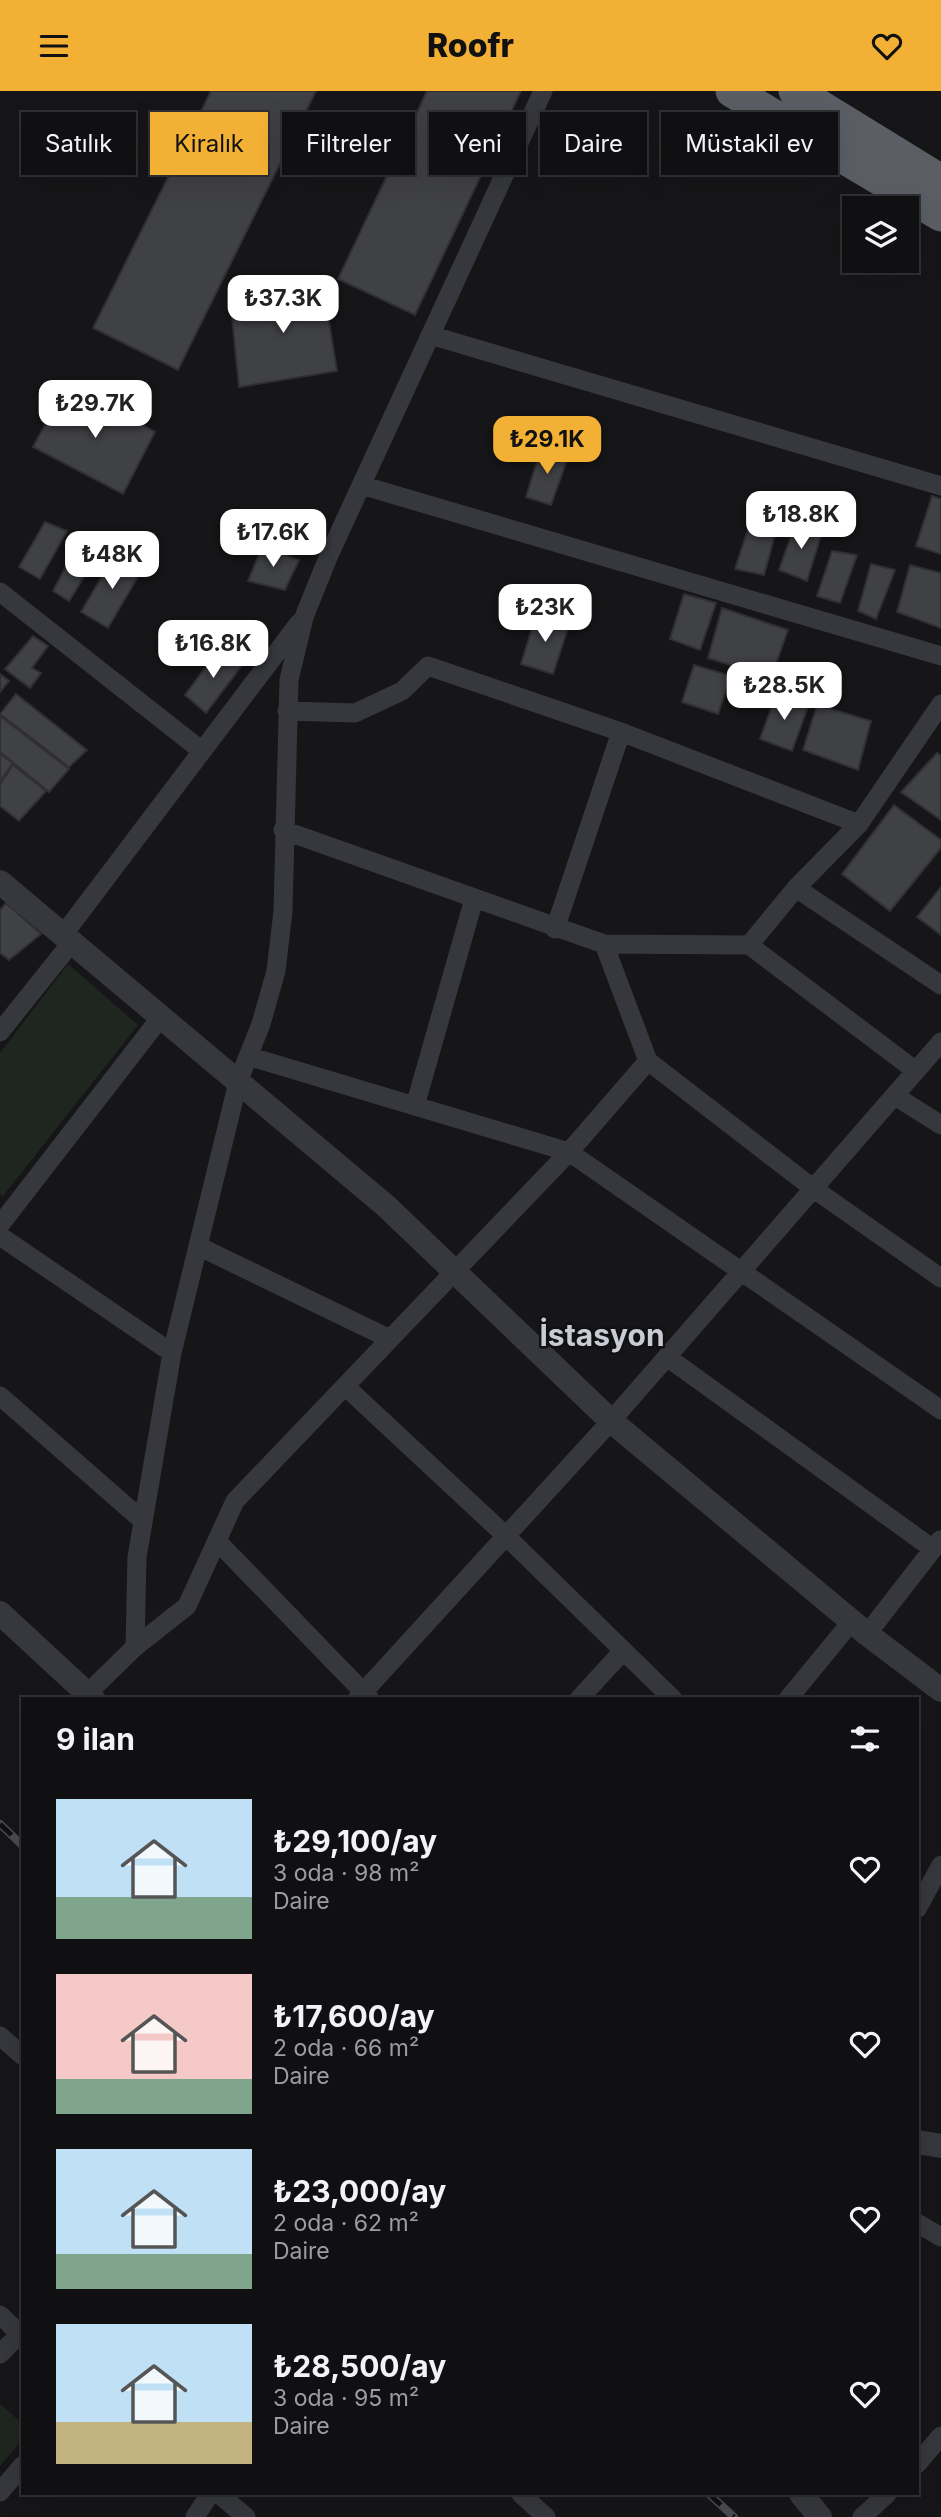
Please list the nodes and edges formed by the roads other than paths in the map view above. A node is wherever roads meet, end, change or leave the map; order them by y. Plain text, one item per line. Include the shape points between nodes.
1 (543, 91) edge
2 (732, 91) edge
3 (795, 91) edge
4 (941, 180) edge
5 (941, 215) edge
6 (430, 335) junction
7 (361, 485) junction
8 (941, 486) edge
9 (0, 592) edge
10 (304, 617) junction
11 (941, 656) edge
12 (941, 704) edge
13 (287, 711) junction
14 (621, 732) junction
15 (202, 751) junction
16 (859, 824) junction
17 (283, 830) junction
18 (0, 882) edge
19 (796, 888) junction
20 (474, 899) junction
21 (555, 929) junction
22 (67, 938) junction
23 (604, 944) junction
24 (749, 945) junction
25 (941, 985) edge
26 (161, 1017) junction
27 (0, 1032) edge
28 (941, 1042) edge
29 (248, 1056) junction
30 (648, 1061) junction
31 (916, 1071) junction
32 (238, 1082) junction
33 (895, 1096) junction
34 (415, 1106) junction
35 (941, 1125) edge
36 (569, 1152) junction
37 (814, 1189) junction
38 (0, 1225) edge
39 (0, 1237) edge
40 (198, 1245) junction
41 (454, 1273) junction
42 (740, 1273) junction
43 (941, 1278) edge
44 (390, 1339) junction
45 (172, 1353) junction
46 (667, 1357) junction
47 (345, 1386) junction
48 (0, 1397) edge
49 (941, 1410) edge
50 (611, 1421) junction
51 (143, 1521) junction
52 (506, 1536) junction
53 (217, 1541) junction
54 (937, 1544) edge
55 (0, 1613) edge
56 (860, 1627) junction
57 (135, 1647) junction
58 (623, 1651) junction
59 (941, 1690) edge
60 (90, 1697) edge
61 (363, 1697) edge
62 (581, 1697) edge
63 (671, 1697) edge
64 (790, 1697) edge
65 (941, 1865) edge
66 (919, 1905) edge
67 (0, 2036) edge
68 (21, 2054) edge
69 (919, 2142) edge
70 (941, 2146) edge
71 (919, 2225) edge
72 (941, 2237) edge
73 (0, 2315) edge
74 (21, 2332) edge
75 (0, 2354) edge
76 (941, 2436) edge
77 (919, 2462) edge
78 (21, 2467) edge
79 (0, 2493) edge
80 (209, 2495) edge
81 (220, 2495) edge
82 (522, 2495) edge
83 (886, 2495) edge
84 (195, 2517) edge
85 (246, 2517) edge
86 (546, 2517) edge
87 (862, 2517) edge

1 - 6 street
2 - 5 highway
3 - 4 highway
6 - 7 street
6 - 8 street
7 - 10 street
7 - 11 street
9 - 15 street
10 - 13 street via 289,680
10 - 15 street
12 - 16 street
13 - 14 street via 355,713 402,691 428,666
13 - 17 street
14 - 16 street
14 - 21 street
15 - 22 street
16 - 19 street
17 - 20 street
17 - 29 street via 283,911 276,971
18 - 22 street
19 - 24 street
19 - 25 street
20 - 21 street
20 - 34 street
21 - 23 street
22 - 26 street
22 - 27 street
23 - 24 street
23 - 30 street
24 - 31 street
26 - 32 street
26 - 38 street
28 - 31 street
29 - 32 street
29 - 34 street
30 - 36 street
30 - 37 street
31 - 33 street
32 - 40 street
32 - 41 street via 386,1206
33 - 35 street
33 - 37 street
34 - 36 street
36 - 41 street
36 - 42 street
37 - 42 street
37 - 43 street
39 - 45 street
40 - 44 street
40 - 45 street
41 - 44 street
41 - 50 street
42 - 46 street
42 - 49 street
44 - 47 street
45 - 51 street
46 - 50 street
46 - 54 street
47 - 52 street
47 - 53 street via 235,1501
48 - 51 street
50 - 52 street
50 - 56 street
51 - 57 street via 137,1557
52 - 58 street
52 - 61 street
53 - 57 street via 187,1606
53 - 61 street
54 - 56 street
55 - 60 street
56 - 59 street
56 - 64 street
57 - 60 street
58 - 62 street
58 - 63 street
65 - 66 street
67 - 68 street
69 - 70 street
71 - 72 street
73 - 74 street
74 - 75 street
76 - 77 street
78 - 79 street
80 - 84 street
81 - 85 street
82 - 86 street
83 - 87 street

